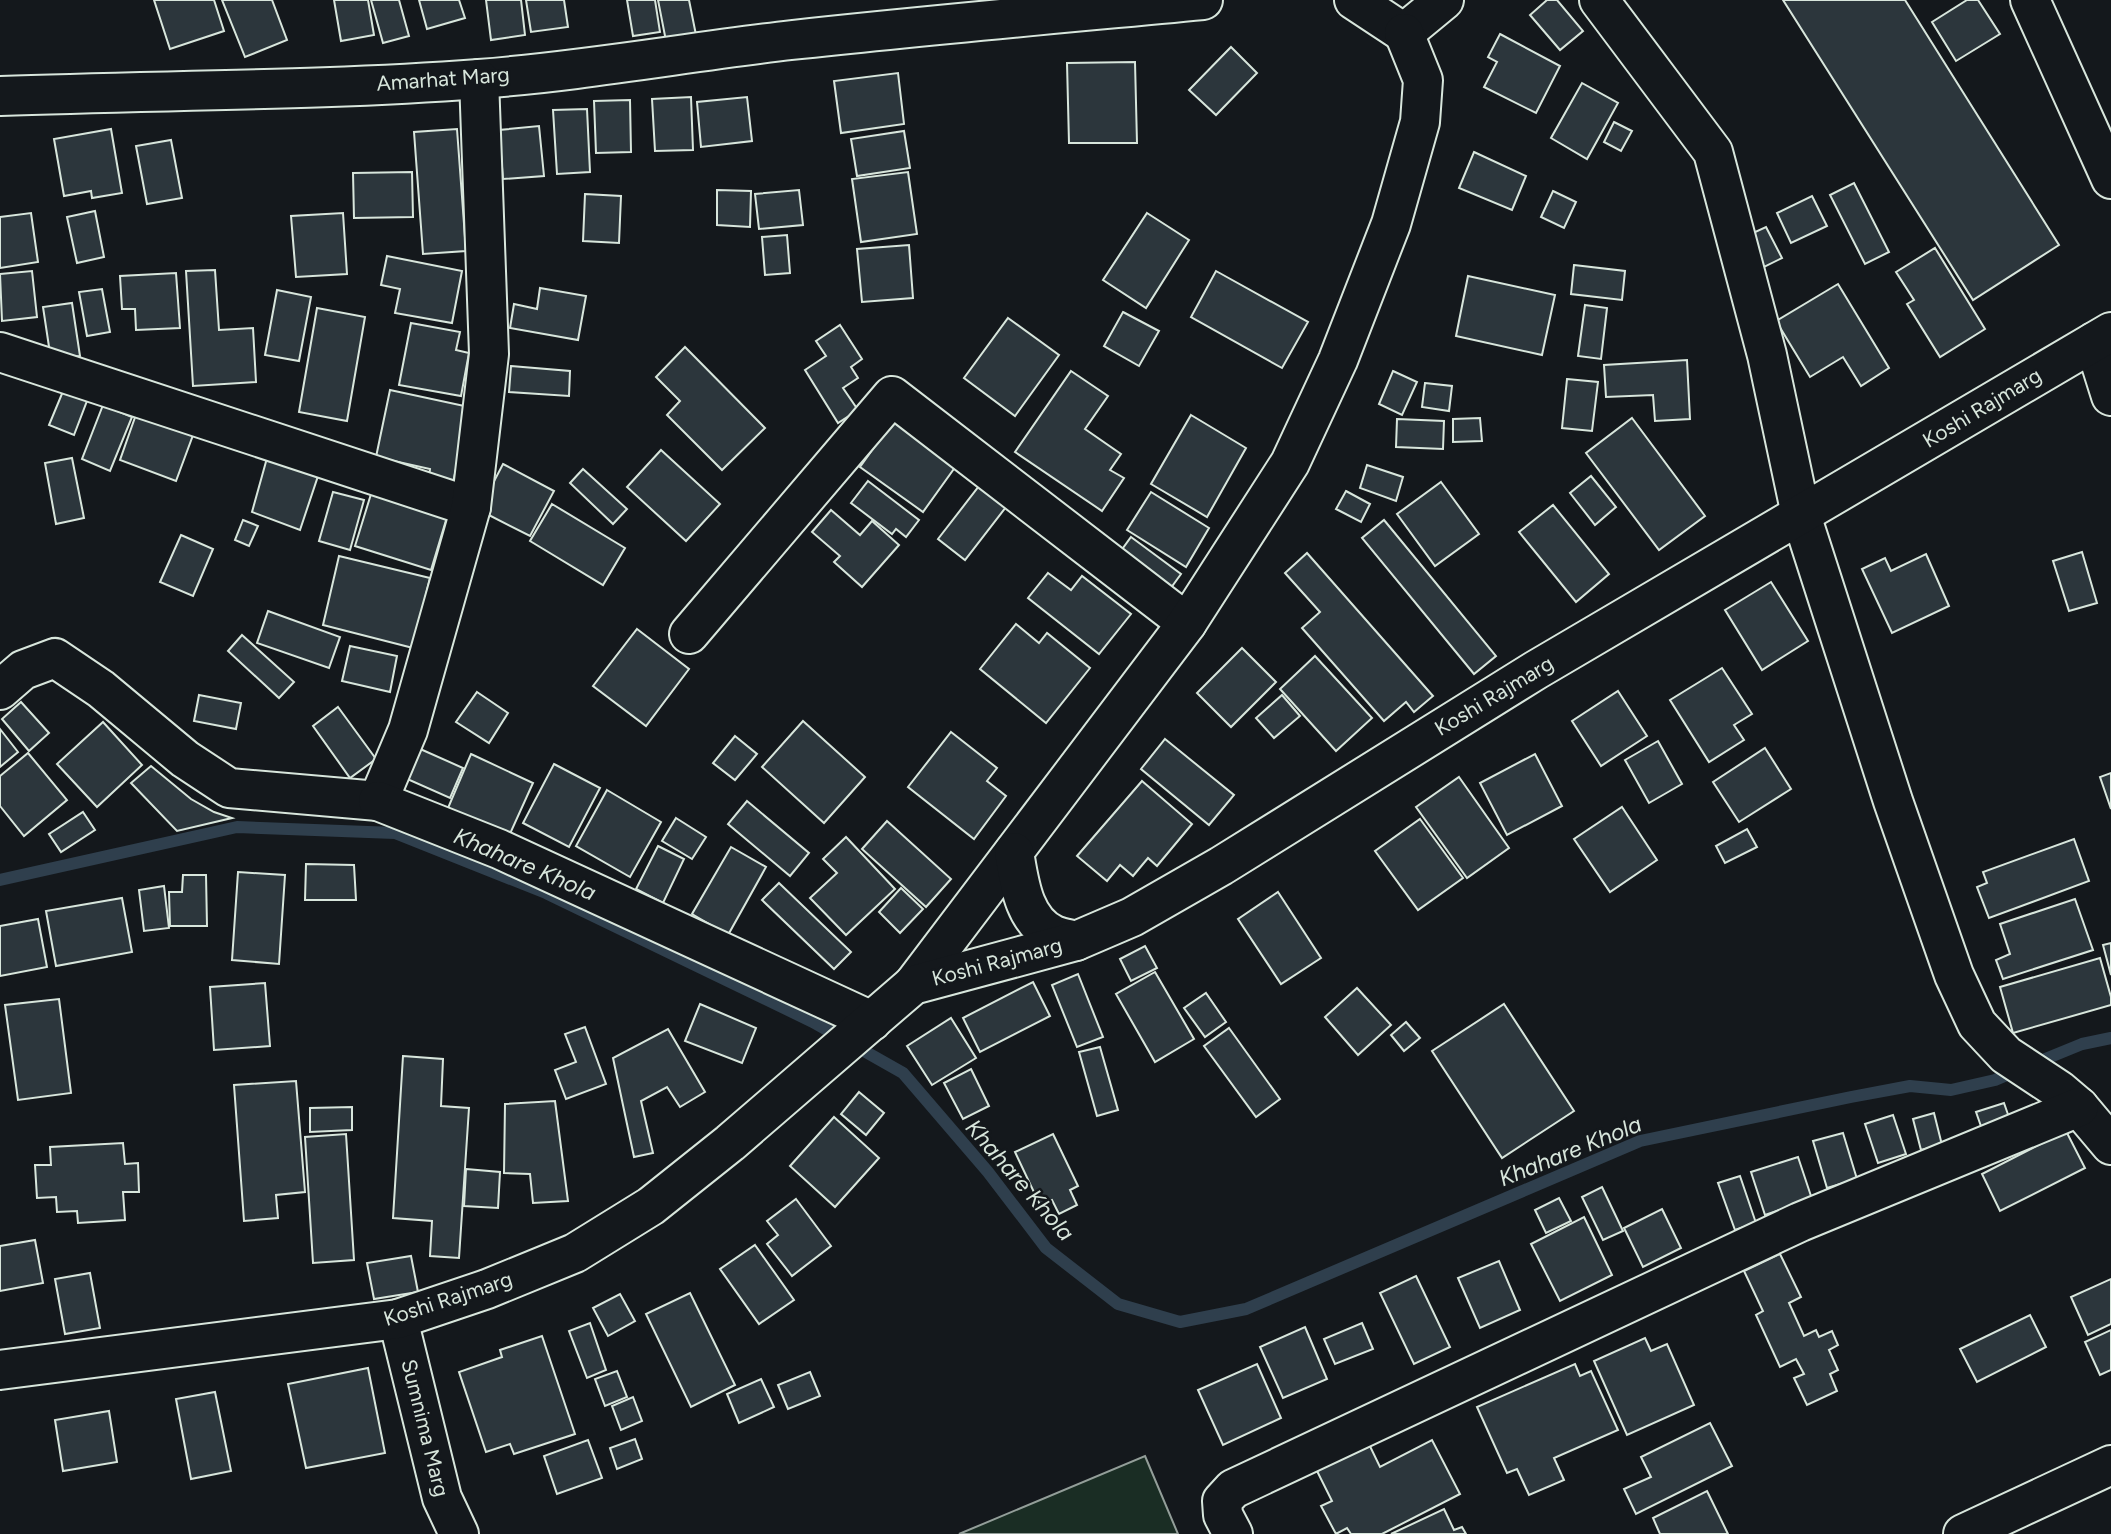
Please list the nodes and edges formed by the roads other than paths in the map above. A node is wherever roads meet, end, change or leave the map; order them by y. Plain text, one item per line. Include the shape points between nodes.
1 (1203, 0) edge
2 (1354, 0) edge
3 (1444, 0) edge
4 (1599, 0) edge
5 (2030, 0) edge
6 (882, 15) edge
7 (1404, 33) junction
8 (479, 79) junction
9 (0, 96) edge
10 (2111, 179) edge
11 (2103, 337) edge
12 (0, 352) edge
13 (2111, 396) edge
14 (471, 507) junction
15 (1801, 516) junction
16 (1187, 623) junction
17 (689, 634) dead end
18 (0, 690) edge
19 (378, 801) junction
20 (1014, 852) junction
21 (1076, 941) junction
22 (913, 985) junction
23 (868, 1024) junction
24 (2069, 1099) junction
25 (2111, 1145) edge
26 (398, 1319) junction
27 (0, 1370) edge
28 (2111, 1465) edge
29 (459, 1534) edge
30 (1233, 1534) edge
31 (1963, 1534) edge

1 - 6 street, Amarhat Marg
2 - 7 street
3 - 7 street
4 - 15 street via 1713,152 1767,355
5 - 10 street
6 - 8 street, Amarhat Marg via 790,41
7 - 16 street via 1423,80 1420,122 1391,223 1338,360 1290,463
8 - 9 street, Amarhat Marg via 256,91
8 - 14 street via 489,354
11 - 13 street
11 - 15 street, Koshi Rajmarg
12 - 14 street
14 - 19 street via 408,730
15 - 21 street, Koshi Rajmarg via 1536,670 1221,866 1132,917
15 - 24 street via 1954,975 1977,1024 2006,1055
16 - 17 street via 892,396
16 - 20 street
18 - 19 street via 23,670 55,658 229,788
19 - 23 street via 499,849
20 - 21 street via 1025,903 1053,934
20 - 22 street
21 - 22 street, Koshi Rajmarg
22 - 23 street, Koshi Rajmarg
23 - 26 street, Koshi Rajmarg via 651,1206 575,1253
24 - 25 street
24 - 30 street via 1233,1489 1222,1502
26 - 27 street, Koshi Rajmarg
26 - 29 street, Sumnima Marg via 442,1498
28 - 31 street

